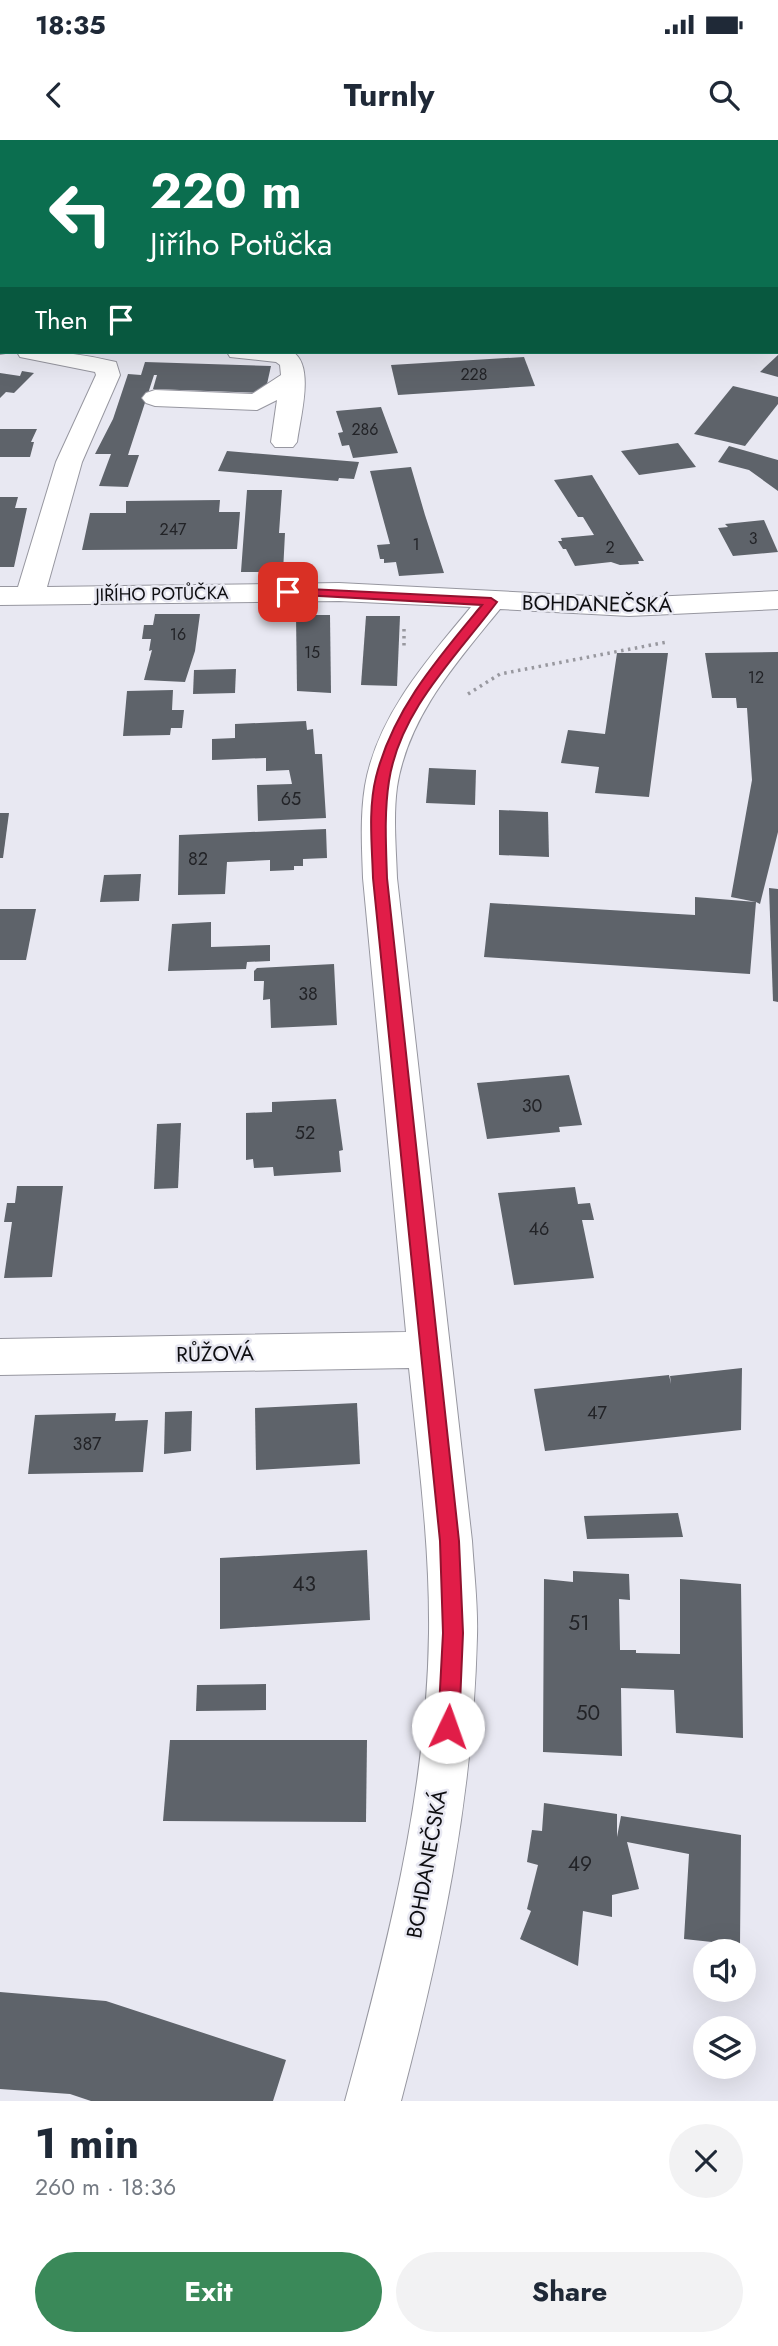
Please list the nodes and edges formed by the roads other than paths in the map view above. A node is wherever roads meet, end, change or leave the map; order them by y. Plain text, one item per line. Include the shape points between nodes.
1 (54, 354) edge
2 (268, 354) edge
3 (115, 359) edge
4 (293, 378) junction
5 (155, 398) dead end
6 (284, 442) dead end
7 (0, 596) edge
8 (30, 596) junction
9 (778, 600) edge
10 (491, 602) junction
11 (430, 1350) junction
12 (0, 1357) edge
13 (373, 2101) edge

1 - 3 street
2 - 4 street via 291,361
3 - 8 street via 69,461
4 - 5 street via 257,402
4 - 6 street
7 - 8 street, JIŘÍHO POTŮČKA
8 - 10 street, JIŘÍHO POTŮČKA via 326,592
9 - 10 street, BOHDANEČSKÁ via 629,607
10 - 11 street, BOHDANEČSKÁ via 409,709 389,753 379,801 380,878
11 - 12 street, RŮŽOVÁ
11 - 13 street, BOHDANEČSKÁ via 449,1541 453,1633 448,1727 434,1842 409,1968

